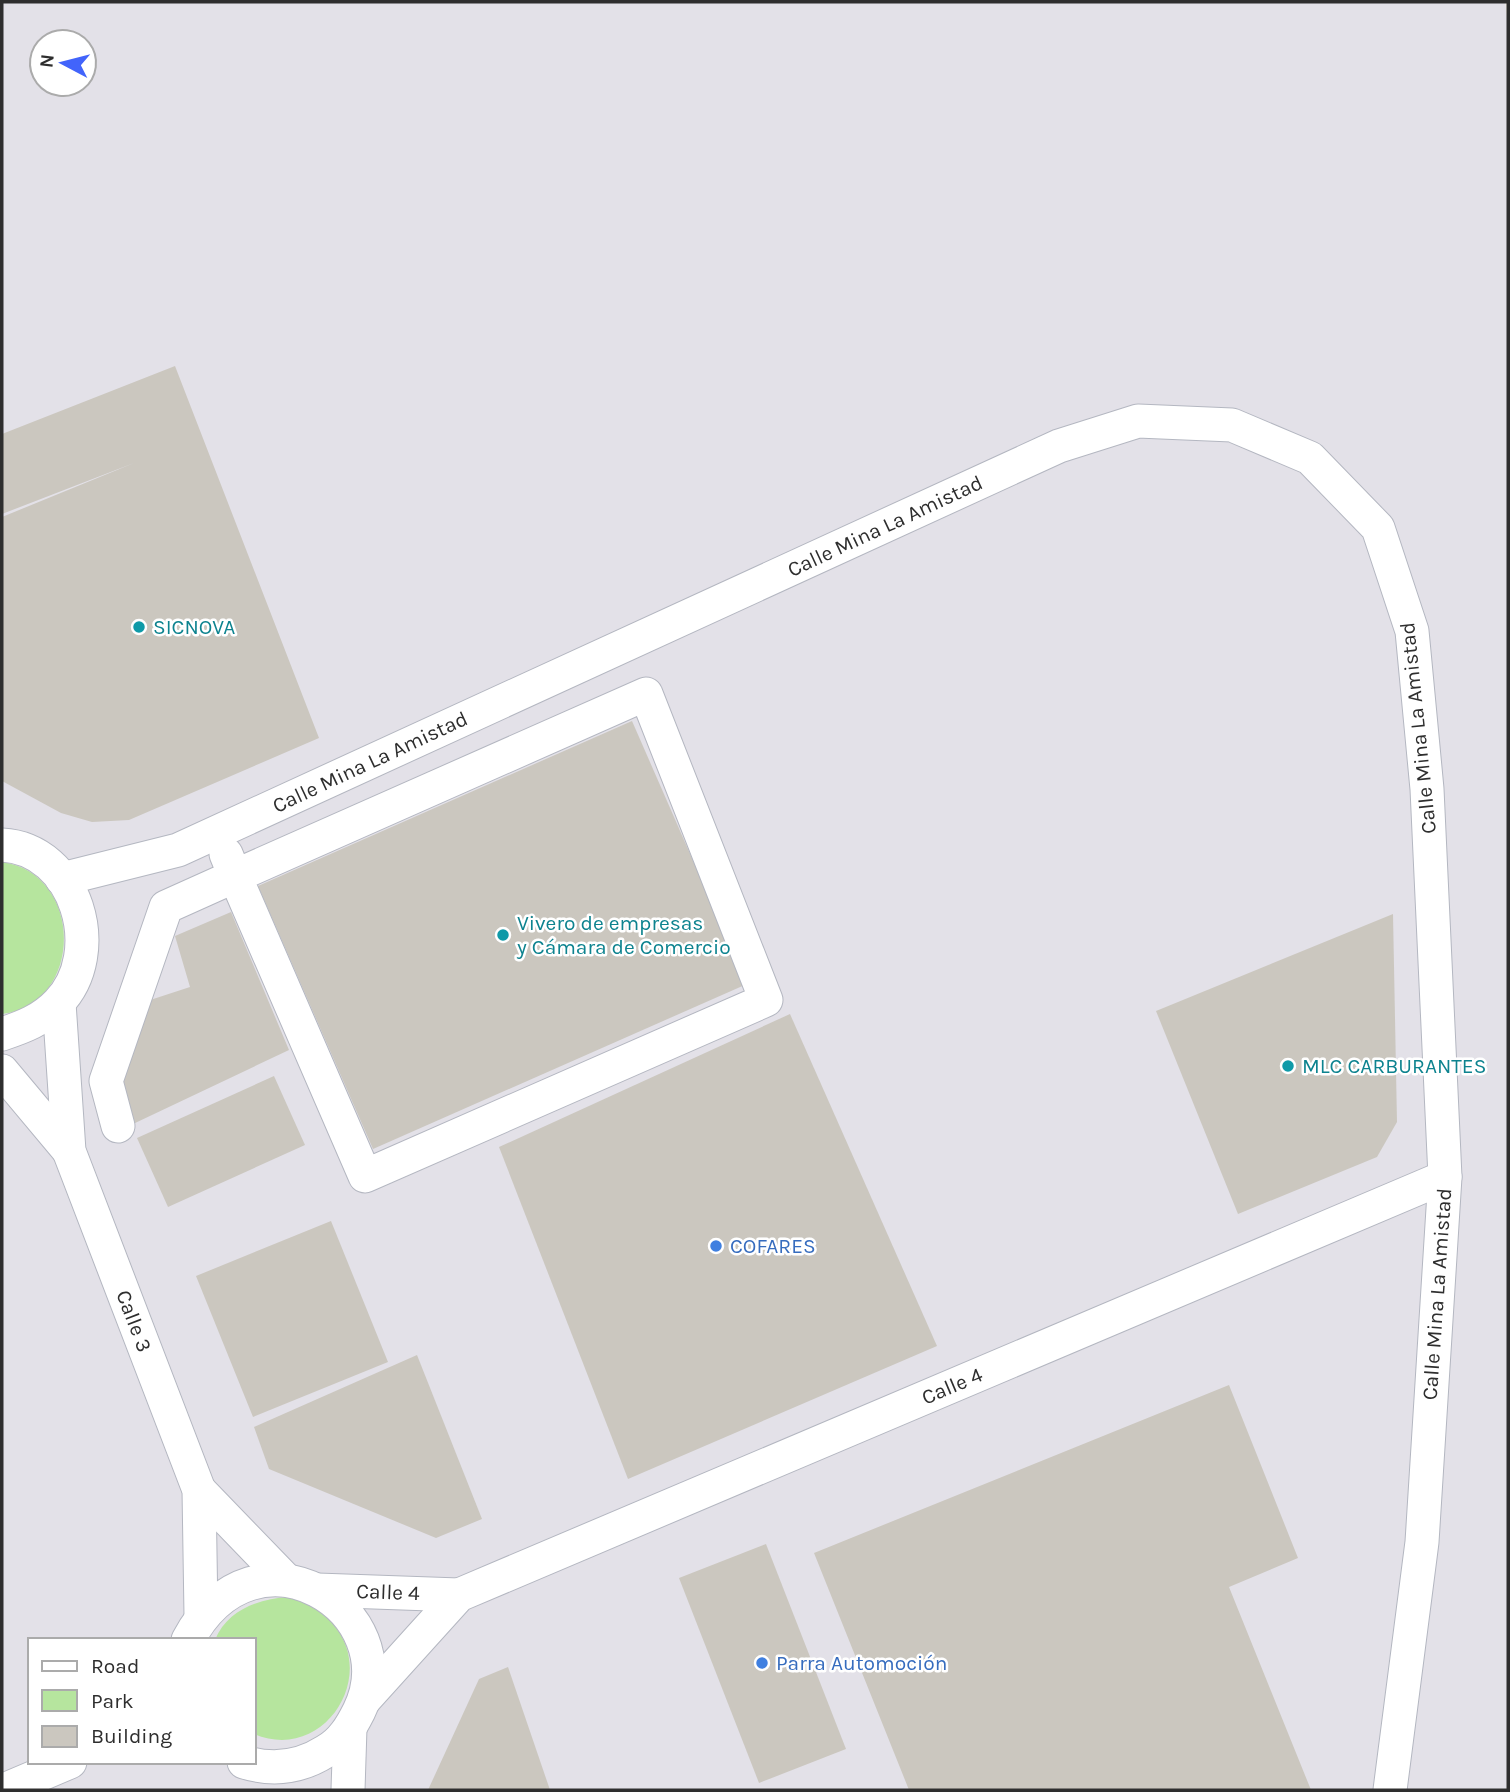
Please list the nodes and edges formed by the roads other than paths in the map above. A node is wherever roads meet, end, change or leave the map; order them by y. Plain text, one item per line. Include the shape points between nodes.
1 (217, 833) junction
2 (3, 843) edge
3 (235, 876) junction
4 (62, 879) junction
5 (59, 1003) junction
6 (2, 1034) edge
7 (2, 1072) edge
8 (118, 1126) dead end
9 (69, 1151) junction
10 (1445, 1177) junction
11 (199, 1490) junction
12 (301, 1585) junction
13 (459, 1595) junction
14 (195, 1627) edge
15 (365, 1699) junction
16 (350, 1728) junction
17 (65, 1764) edge
18 (263, 1773) edge
19 (4, 1790) edge
20 (348, 1790) edge
21 (1390, 1790) edge

1 - 3 street
1 - 4 street, Calle Mina La Amistad via 178,850
1 - 10 street, Calle Mina La Amistad via 1059,446 1138,421 1232,425 1311,458 1378,528 1412,631 1427,789
2 - 4 street via 46,864
3 - 3 street via 646,694 766,1000 365,1176
3 - 8 street via 166,907 106,1081
4 - 5 street via 76,902 83,928 82,955 74,981
5 - 6 street via 33,1024
5 - 9 street, Calle 3
7 - 9 street, Calle 3
9 - 11 street, Calle 3
10 - 13 street, Calle 4
10 - 21 street, Calle Mina La Amistad via 1422,1542
11 - 12 street, Calle 3
11 - 14 street, Calle 3
12 - 13 street, Calle 4
12 - 14 street, Calle 4 via 254,1581 225,1593
12 - 15 street, Calle 3 via 342,1609 360,1636 368,1667
13 - 15 street, Calle 4
15 - 16 street
16 - 18 street via 333,1747 312,1760
16 - 20 street
17 - 19 street

